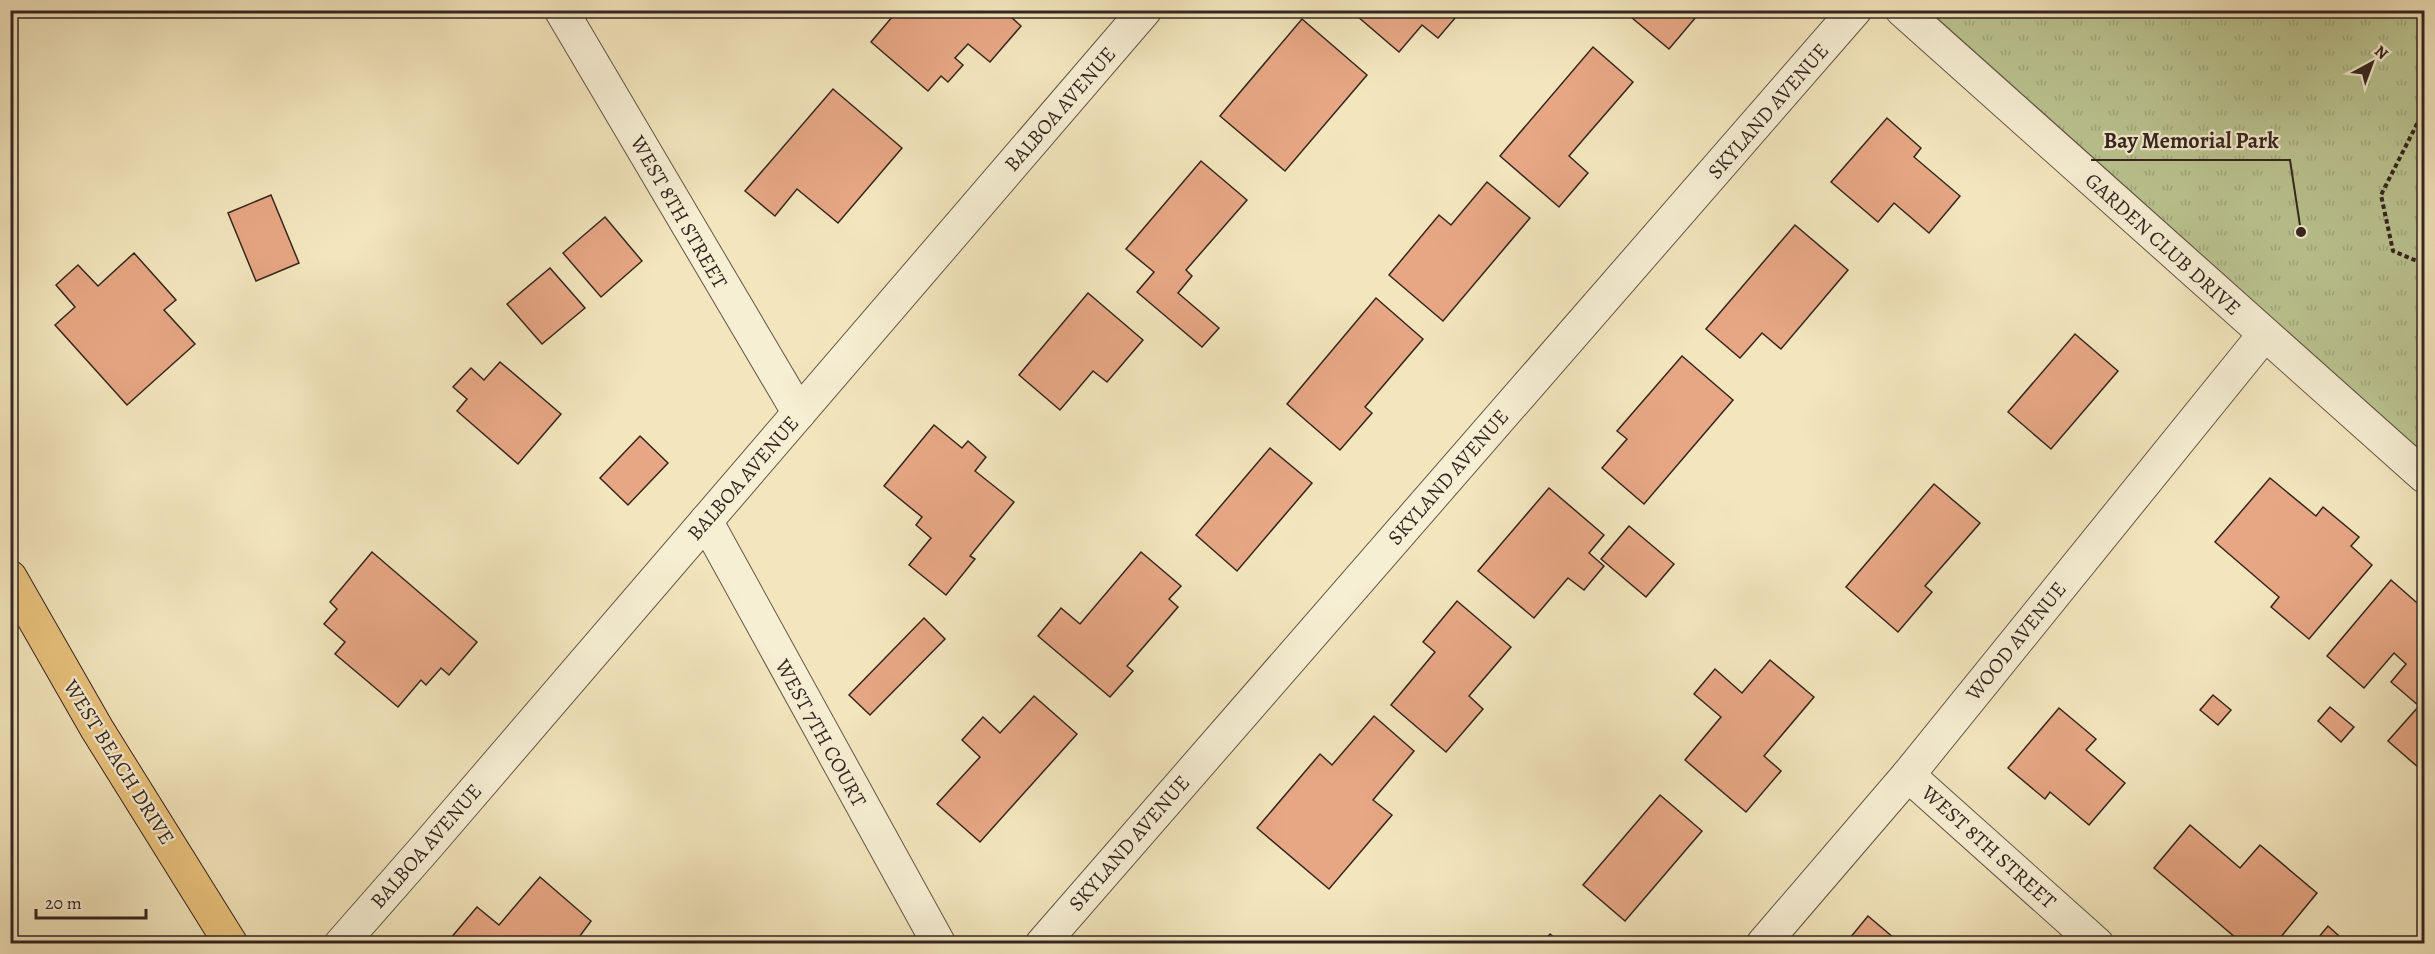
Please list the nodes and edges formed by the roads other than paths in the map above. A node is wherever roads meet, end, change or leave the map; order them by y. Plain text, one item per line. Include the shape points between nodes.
1 (561, 10) edge
2 (1145, 10) edge
3 (1855, 10) edge
4 (1902, 10) edge
5 (2264, 335) junction
6 (799, 413) junction
7 (2424, 476) edge
8 (706, 521) junction
9 (10, 577) edge
10 (1908, 775) junction
11 (231, 944) edge
12 (341, 944) edge
13 (939, 944) edge
14 (1042, 944) edge
15 (1763, 944) edge
16 (2097, 944) edge

1 - 6 street, WEST 8TH STREET
2 - 6 street, BALBOA AVENUE
3 - 14 street, SKYLAND AVENUE
4 - 5 street, GARDEN CLUB DRIVE
5 - 7 street, GARDEN CLUB DRIVE
5 - 10 street, WOOD AVENUE
6 - 8 street, BALBOA AVENUE
8 - 12 street, BALBOA AVENUE
8 - 13 street, WEST 7TH COURT
9 - 11 main road, WEST BEACH DRIVE via 71,685
10 - 15 street, WOOD AVENUE
10 - 16 street, WEST 8TH STREET

